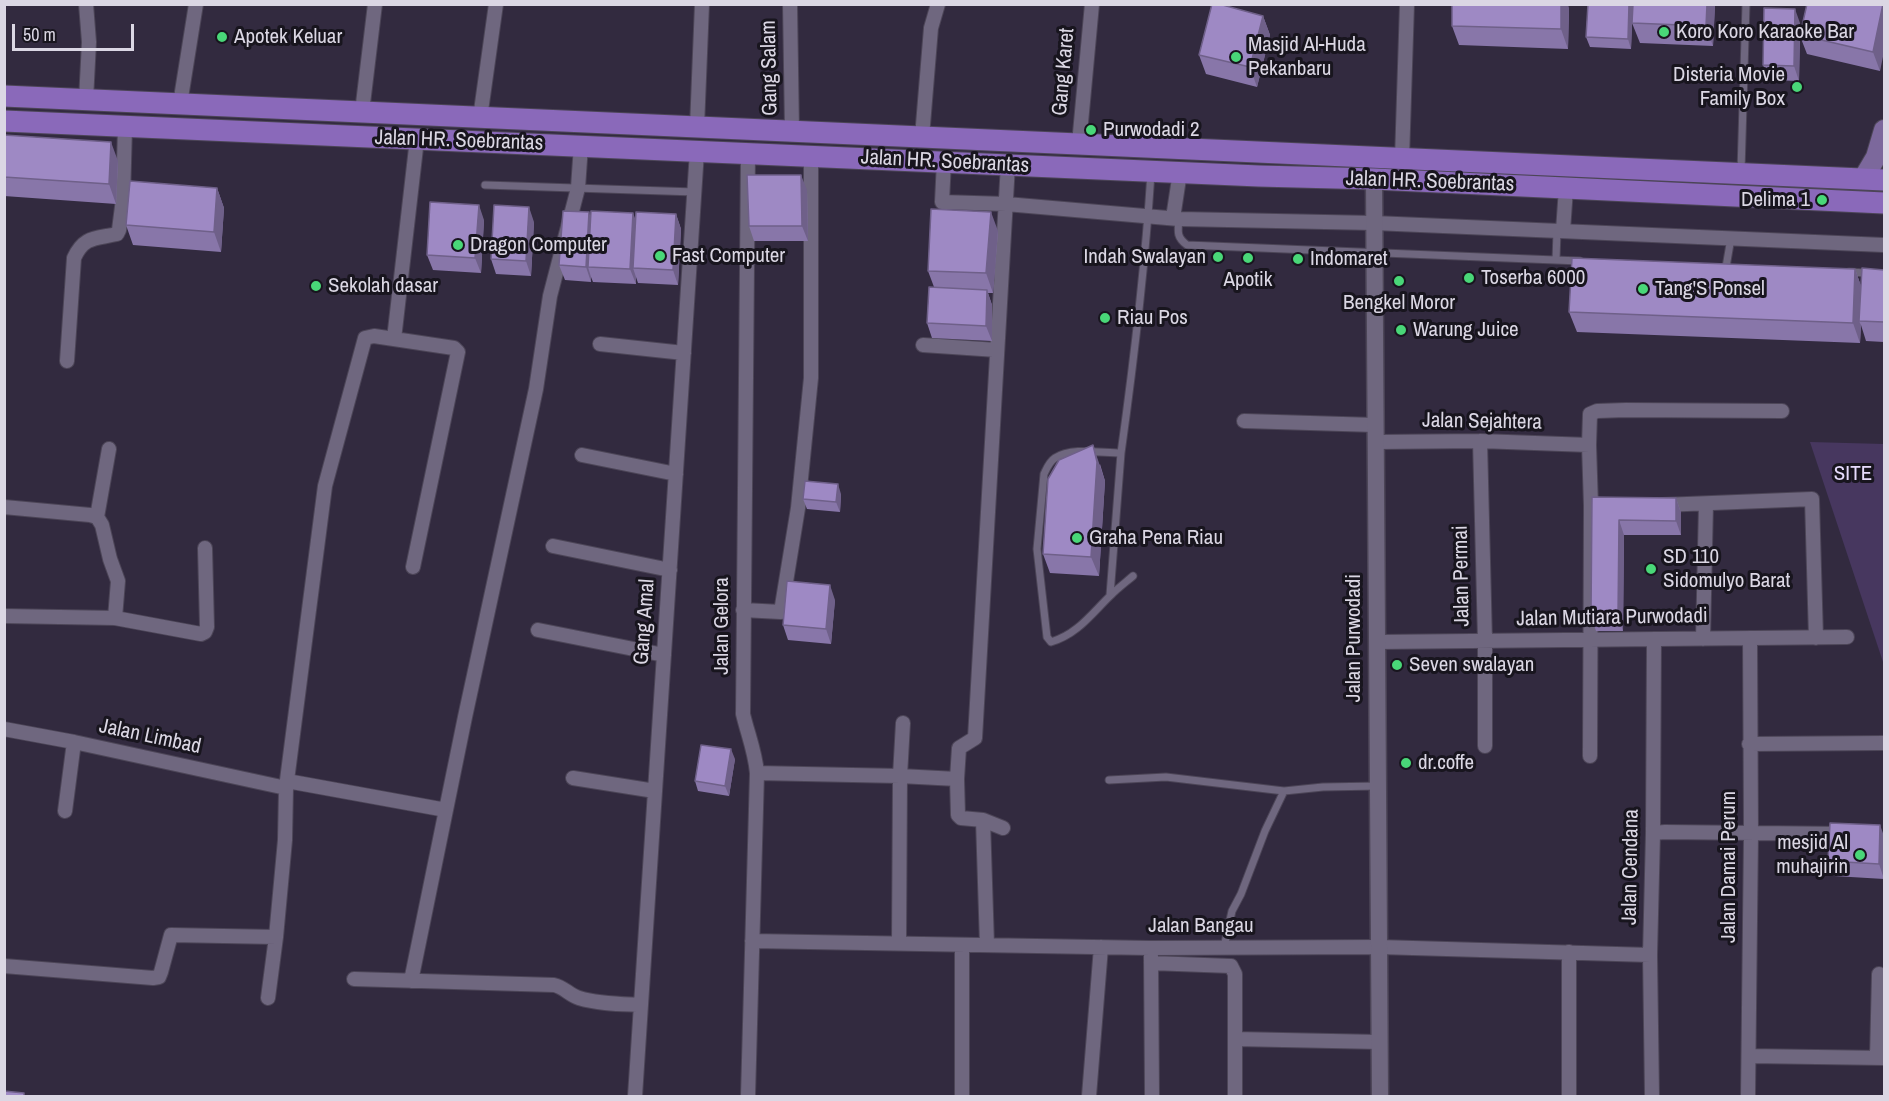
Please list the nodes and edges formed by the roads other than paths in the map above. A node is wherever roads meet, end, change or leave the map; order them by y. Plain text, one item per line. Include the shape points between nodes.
1 (86, 4) edge
2 (196, 4) edge
3 (375, 4) edge
4 (496, 4) edge
5 (702, 4) edge
6 (789, 4) edge
7 (938, 4) edge
8 (1092, 4) edge
9 (1407, 4) edge
10 (1746, 4) edge
11 (4, 96) edge
12 (86, 100) junction
13 (114, 101) junction
14 (180, 104) junction
15 (362, 112) junction
16 (480, 118) junction
17 (4, 121) edge
18 (119, 127) junction
19 (697, 127) junction
20 (1884, 130) edge
21 (792, 131) junction
22 (922, 137) junction
23 (417, 139) junction
24 (1078, 144) junction
25 (582, 145) junction
26 (697, 151) junction
27 (748, 153) junction
28 (811, 155) junction
29 (1402, 159) junction
30 (944, 161) junction
31 (1008, 164) junction
32 (1151, 171) junction
33 (1180, 171) junction
34 (1741, 173) junction
35 (1374, 178) junction
36 (1874, 180) edge
37 (485, 185) dead end
38 (578, 188) junction
39 (1566, 188) junction
40 (695, 192) junction
41 (1884, 203) edge
42 (1006, 204) junction
43 (1148, 216) junction
44 (1176, 218) junction
45 (1374, 223) junction
46 (1560, 231) junction
47 (1731, 238) junction
48 (1884, 245) edge
49 (1374, 252) junction
50 (1556, 260) junction
51 (1590, 261) edge
52 (1714, 266) edge
53 (1726, 267) junction
54 (1737, 267) edge
55 (1839, 272) edge
56 (1884, 274) edge
57 (394, 339) junction
58 (600, 344) dead end
59 (923, 345) dead end
60 (997, 350) junction
61 (684, 353) junction
62 (67, 361) dead end
63 (1782, 411) dead end
64 (1244, 421) dead end
65 (1376, 425) junction
66 (1480, 441) junction
67 (1375, 442) junction
68 (1589, 445) junction
69 (109, 449) dead end
70 (1121, 453) junction
71 (582, 455) dead end
72 (676, 474) junction
73 (1706, 504) junction
74 (1648, 505) edge
75 (4, 507) edge
76 (97, 517) junction
77 (553, 546) dead end
78 (205, 548) dead end
79 (413, 567) dead end
80 (670, 570) junction
81 (1133, 576) dead end
82 (1110, 595) junction
83 (743, 610) junction
84 (4, 616) edge
85 (115, 618) junction
86 (538, 630) dead end
87 (1847, 637) dead end
88 (1750, 638) junction
89 (1816, 638) junction
90 (1654, 639) junction
91 (1702, 639) junction
92 (1590, 640) junction
93 (1485, 641) junction
94 (1377, 642) junction
95 (664, 654) junction
96 (903, 723) dead end
97 (4, 729) edge
98 (74, 742) junction
99 (1884, 742) edge
100 (1749, 744) junction
101 (1485, 746) dead end
102 (1590, 756) dead end
103 (757, 774) junction
104 (900, 776) junction
105 (573, 778) dead end
106 (957, 779) junction
107 (1109, 780) dead end
108 (286, 785) junction
109 (1378, 786) junction
110 (655, 791) junction
111 (1284, 791) junction
112 (446, 810) junction
113 (65, 811) dead end
114 (983, 820) junction
115 (1003, 828) dead end
116 (1653, 833) junction
117 (1751, 834) junction
118 (1862, 834) edge
119 (276, 937) junction
120 (752, 941) junction
121 (899, 943) junction
122 (962, 945) junction
123 (987, 945) junction
124 (1101, 947) junction
125 (1224, 947) junction
126 (1379, 947) junction
127 (1150, 948) junction
128 (1569, 952) junction
129 (1650, 955) junction
130 (1151, 963) junction
131 (4, 966) edge
132 (1879, 974) dead end
133 (354, 979) dead end
134 (411, 981) junction
135 (268, 998) dead end
136 (641, 1005) junction
137 (1234, 1039) junction
138 (1380, 1041) junction
139 (1749, 1056) junction
140 (1881, 1058) edge
141 (635, 1096) edge
142 (748, 1096) edge
143 (962, 1096) edge
144 (1089, 1096) edge
145 (1152, 1096) edge
146 (1235, 1096) edge
147 (1380, 1096) edge
148 (1569, 1096) edge
149 (1652, 1096) edge
150 (1748, 1096) edge

1 - 12 street
2 - 14 street
3 - 15 street
4 - 16 street
5 - 19 street
6 - 21 street, Gang Salam
7 - 22 street via 931,28
8 - 24 street, Gang Karet
9 - 29 street
10 - 34 lane
11 - 12 main road, Jalan HR. Soebrantas
12 - 13 main road, Jalan HR. Soebrantas
13 - 14 main road, Jalan HR. Soebrantas
13 - 18 main road
14 - 15 main road, Jalan HR. Soebrantas
15 - 16 main road, Jalan HR. Soebrantas
16 - 19 main road, Jalan HR. Soebrantas
17 - 18 main road, Jalan HR. Soebrantas
18 - 23 main road, Jalan HR. Soebrantas
18 - 62 street via 123,199 118,230 117,234 85,242 74,258
19 - 21 main road, Jalan HR. Soebrantas
20 - 36 main road
21 - 22 main road, Jalan HR. Soebrantas
22 - 24 main road, Jalan HR. Soebrantas
23 - 25 main road, Jalan HR. Soebrantas
23 - 57 street
24 - 29 main road, Jalan HR. Soebrantas
25 - 26 main road, Jalan HR. Soebrantas
25 - 38 street
26 - 27 main road, Jalan HR. Soebrantas
26 - 40 street, Gang Amal
27 - 28 main road, Jalan HR. Soebrantas
27 - 83 street, Jalan Gelora
28 - 30 main road, Jalan HR. Soebrantas
28 - 83 street via 811,378 798,508 781,612
29 - 34 main road, Jalan HR. Soebrantas
30 - 31 main road, Jalan HR. Soebrantas
30 - 42 street via 942,202
31 - 32 main road, Jalan HR. Soebrantas
31 - 42 street
32 - 33 main road, Jalan HR. Soebrantas
32 - 43 lane
33 - 35 main road, Jalan HR. Soebrantas
33 - 44 street
34 - 36 main road, Jalan HR. Soebrantas
35 - 39 main road, Jalan HR. Soebrantas
35 - 45 street, Jalan Purwodadi
37 - 38 lane
38 - 40 lane
38 - 112 street via 550,296 537,389
39 - 41 main road, Jalan HR. Soebrantas
39 - 46 street
40 - 61 street, Gang Amal
42 - 43 street
42 - 60 street
43 - 44 street
43 - 70 lane
44 - 45 street
44 - 49 lane via 1178,235 1187,245
45 - 46 street
45 - 49 street, Jalan Purwodadi
46 - 47 street
46 - 50 lane
47 - 48 street
47 - 53 lane
49 - 50 lane
49 - 65 street, Jalan Purwodadi
50 - 51 lane
52 - 53 lane
53 - 54 lane
55 - 56 lane
57 - 79 street via 454,348 458,352
57 - 108 street via 365,338 325,486
58 - 61 street
59 - 60 street
60 - 106 street via 975,738 959,748
61 - 72 street, Gang Amal
63 - 68 street via 1597,411 1590,414
64 - 65 street
65 - 67 street, Jalan Purwodadi
66 - 67 street, Jalan Sejahtera
66 - 68 street, Jalan Sejahtera
66 - 93 street, Jalan Permai
67 - 94 street, Jalan Purwodadi
68 - 92 street via 1596,506
69 - 76 street
70 - 82 lane
70 - 82 lane via 1075,452 1049,464 1044,474 1037,549 1047,637 1051,642 1086,623
71 - 72 street
72 - 80 street, Gang Amal
73 - 74 street
73 - 89 street via 1812,499
73 - 91 street
75 - 76 street
76 - 85 street via 118,581
77 - 80 street
78 - 85 street via 205,632
80 - 95 street, Gang Amal
81 - 82 lane
83 - 103 street, Jalan Gelora via 743,714 755,750
84 - 85 street
86 - 95 street
87 - 89 street, Jalan Mutiara Purwodadi
88 - 89 street, Jalan Mutiara Purwodadi
88 - 91 street, Jalan Mutiara Purwodadi
88 - 100 street, Jalan Damai Perum
90 - 91 street, Jalan Mutiara Purwodadi
90 - 92 street, Jalan Mutiara Purwodadi
90 - 116 street, Jalan Cendana
92 - 93 street, Jalan Mutiara Purwodadi
92 - 102 street
93 - 94 street, Jalan Mutiara Purwodadi
93 - 101 street, Jalan Permai
94 - 109 street, Jalan Purwodadi
95 - 110 street, Gang Amal
96 - 104 street
97 - 98 street, Jalan Limbad
98 - 108 street, Jalan Limbad
98 - 113 street
99 - 100 street
100 - 117 street, Jalan Damai Perum
103 - 104 street
103 - 120 street, Jalan Gelora
104 - 106 street
104 - 121 street
105 - 110 street
106 - 114 street via 958,815
107 - 111 lane via 1166,777
108 - 112 street, Jalan Limbad
108 - 119 street
109 - 111 lane
109 - 126 street, Jalan Purwodadi
110 - 136 street, Gang Amal
111 - 125 lane via 1232,911
112 - 134 street
114 - 115 street
114 - 123 street
116 - 117 street
116 - 129 street, Jalan Cendana
117 - 118 street
117 - 139 street, Jalan Damai Perum
119 - 131 street via 171,935 159,977 153,978
119 - 135 street
120 - 121 street, Jalan Bangau
120 - 142 street, Jalan Gelora
121 - 122 street, Jalan Bangau
122 - 123 street, Jalan Bangau
122 - 143 street
123 - 124 street, Jalan Bangau
124 - 127 street, Jalan Bangau
124 - 144 street
125 - 126 street, Jalan Bangau
125 - 127 street, Jalan Bangau
126 - 128 street, Jalan Bangau
126 - 138 street, Jalan Purwodadi
127 - 130 street
128 - 129 street, Jalan Bangau
128 - 148 street
129 - 149 street, Jalan Cendana
130 - 137 street via 1231,966 1235,974
130 - 145 street
132 - 140 street
133 - 134 street
134 - 136 street via 554,985 577,998
136 - 141 street, Gang Amal
137 - 138 street
137 - 146 street
138 - 147 street, Jalan Purwodadi
139 - 140 street
139 - 150 street, Jalan Damai Perum

